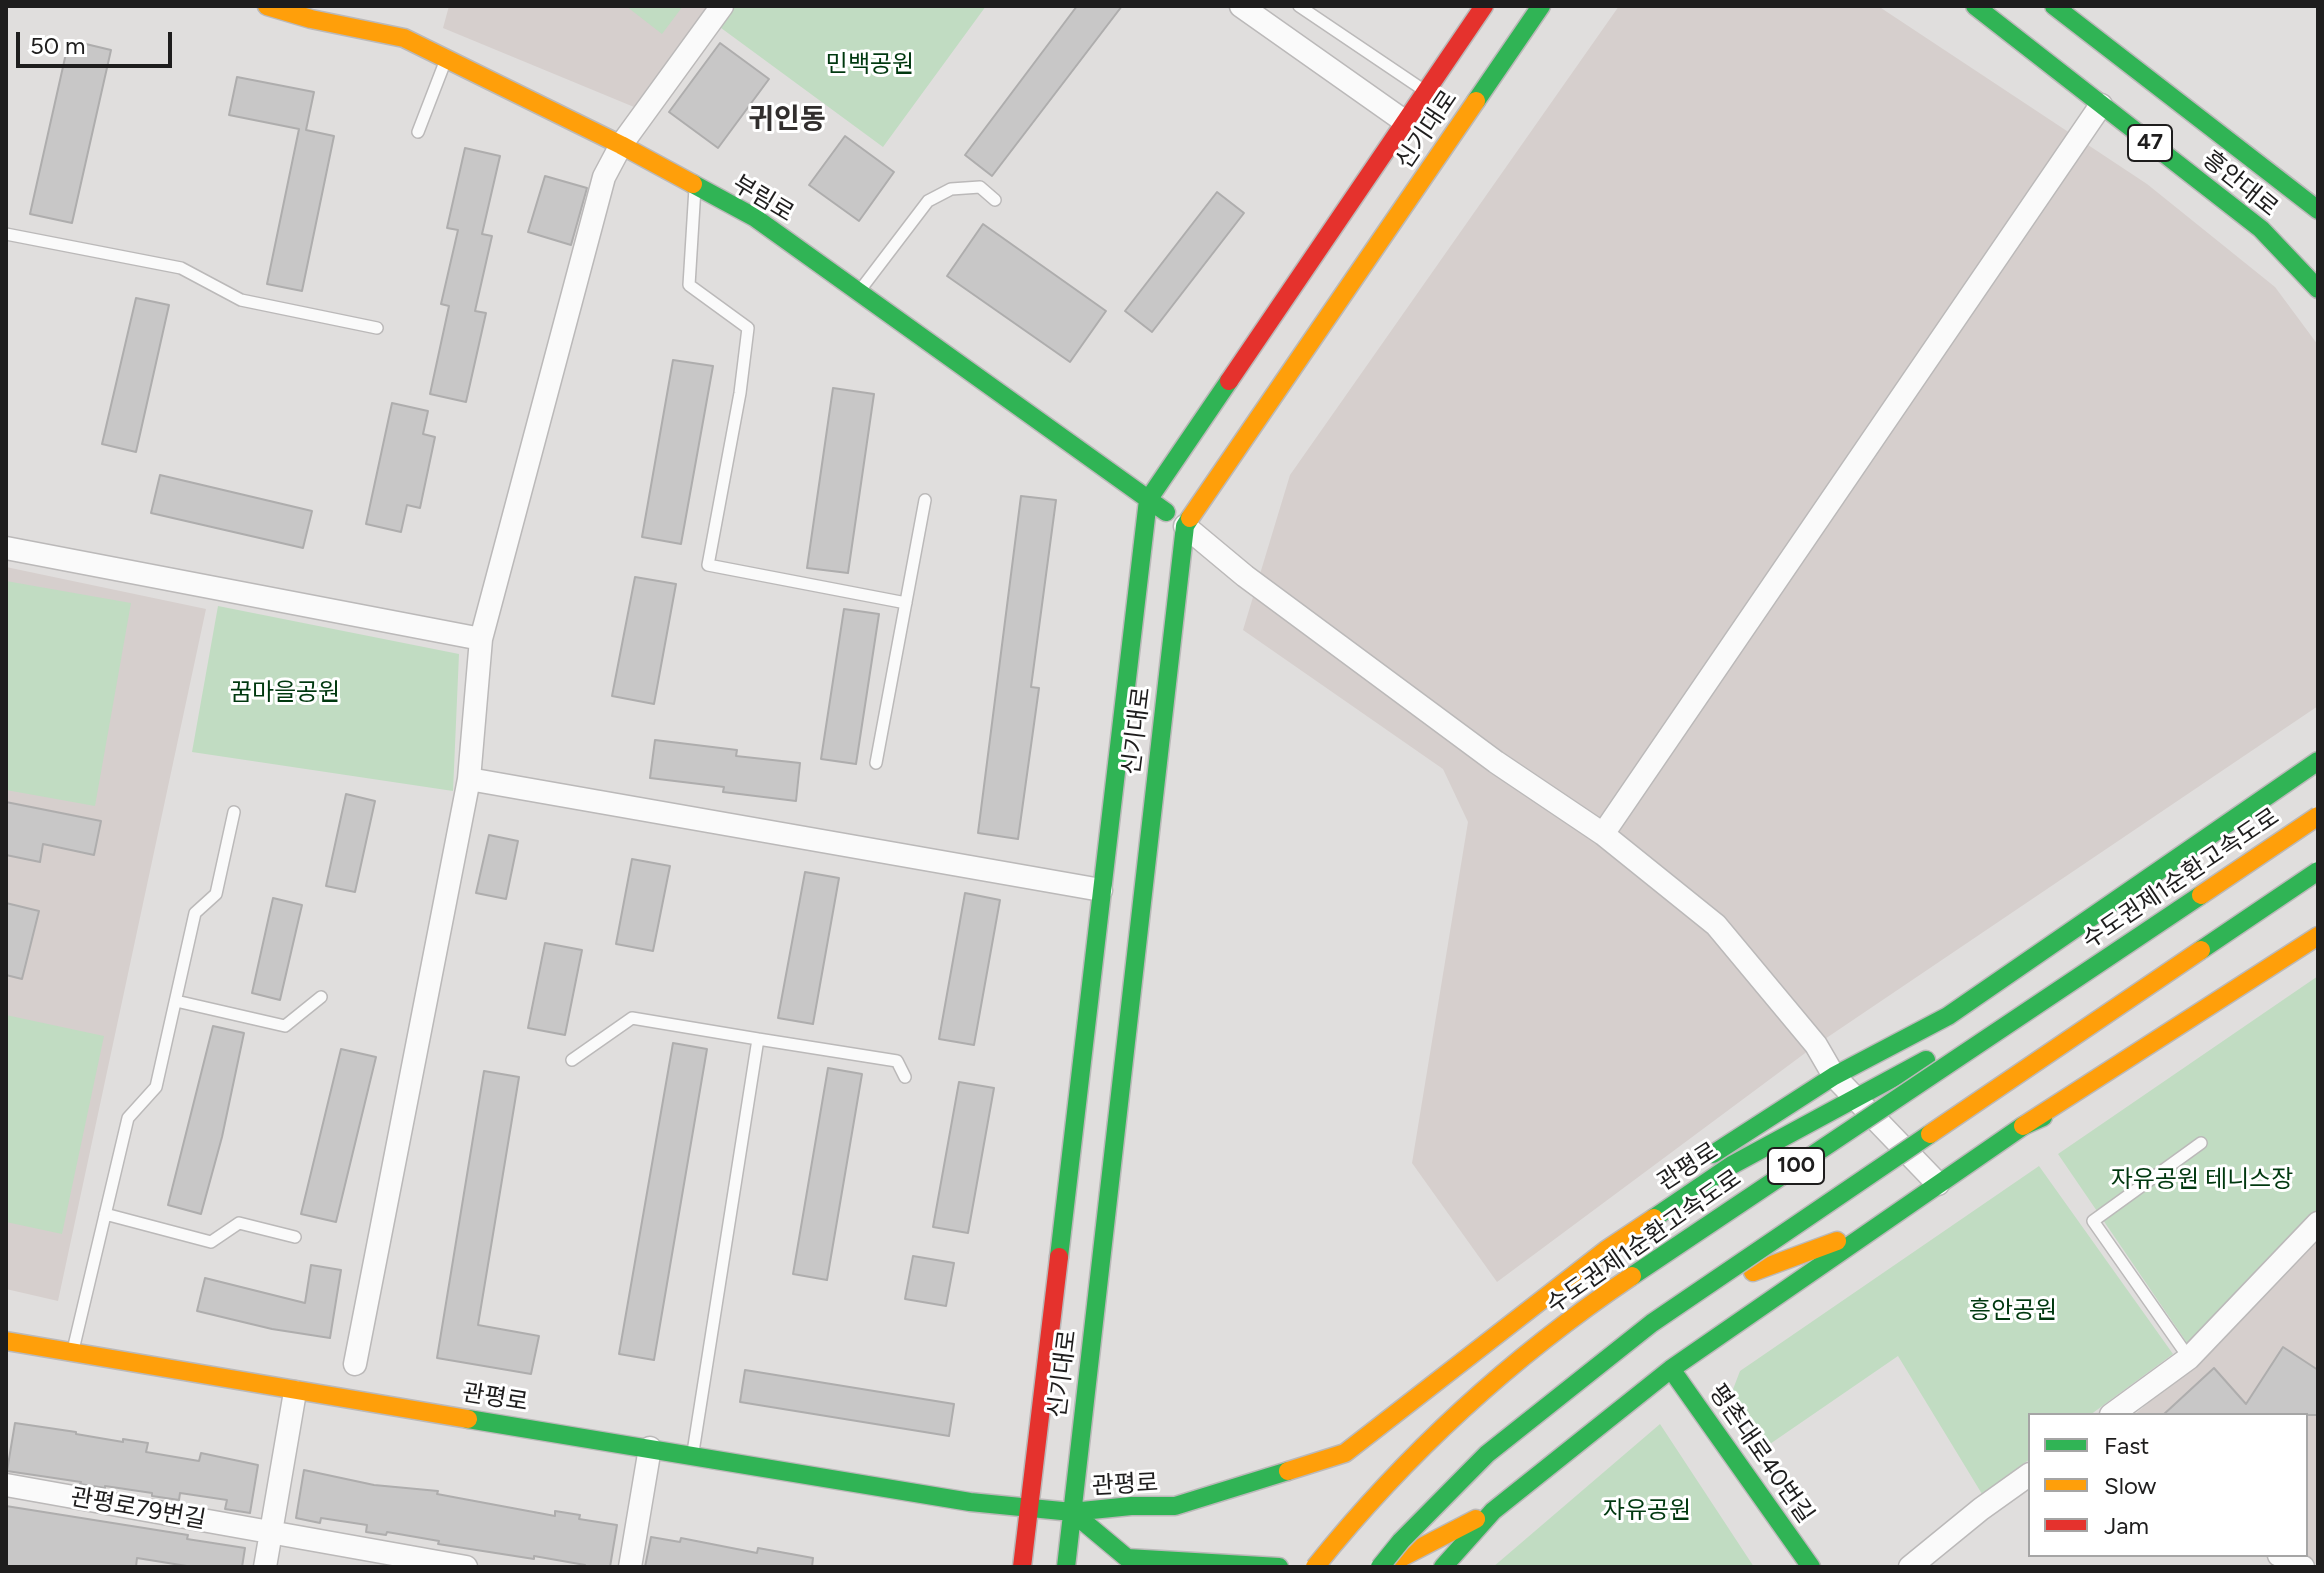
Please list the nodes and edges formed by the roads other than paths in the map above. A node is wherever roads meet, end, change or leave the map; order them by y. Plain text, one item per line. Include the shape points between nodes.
1 (267, 6) edge
2 (722, 6) edge
3 (1241, 6) edge
4 (1299, 6) edge
5 (1484, 6) edge
6 (1541, 6) edge
7 (1975, 6) edge
8 (2054, 6) edge
9 (447, 58) junction
10 (1425, 91) junction
11 (2101, 105) junction
12 (1404, 121) junction
13 (418, 132) dead end
14 (621, 145) junction
15 (695, 187) junction
16 (995, 200) dead end
17 (2318, 210) edge
18 (6, 234) edge
19 (2318, 289) edge
20 (859, 293) junction
21 (377, 328) dead end
22 (925, 500) dead end
23 (1148, 500) junction
24 (1185, 526) junction
25 (6, 548) edge
26 (906, 603) junction
27 (481, 639) junction
28 (2318, 744) edge
29 (876, 763) dead end
30 (2315, 763) edge
31 (469, 779) junction
32 (2318, 805) edge
33 (234, 812) dead end
34 (2318, 816) edge
35 (1603, 834) junction
36 (2318, 871) edge
37 (1101, 890) junction
38 (2279, 920) dead end
39 (2318, 936) edge
40 (2318, 944) edge
41 (321, 997) dead end
42 (176, 1001) junction
43 (758, 1039) junction
44 (572, 1060) dead end
45 (1834, 1076) junction
46 (905, 1077) dead end
47 (1856, 1098) junction
48 (2023, 1126) junction
49 (2201, 1143) dead end
50 (1917, 1160) junction
51 (1732, 1165) junction
52 (1695, 1166) dead end
53 (1938, 1184) junction
54 (105, 1214) junction
55 (2318, 1223) edge
56 (1878, 1225) junction
57 (295, 1237) dead end
58 (1753, 1272) junction
59 (1546, 1273) dead end
60 (6, 1341) edge
61 (72, 1354) junction
62 (2189, 1358) junction
63 (355, 1364) dead end
64 (1671, 1369) junction
65 (295, 1392) junction
66 (2114, 1413) edge
67 (650, 1448) junction
68 (1345, 1453) junction
69 (693, 1457) junction
70 (2028, 1475) edge
71 (6, 1485) edge
72 (1030, 1508) junction
73 (1493, 1511) junction
74 (1072, 1512) junction
75 (270, 1534) junction
76 (2283, 1557) edge
77 (265, 1567) edge
78 (466, 1567) edge
79 (630, 1567) edge
80 (1022, 1567) edge
81 (1066, 1567) edge
82 (1279, 1567) edge
83 (1315, 1567) edge
84 (1380, 1567) edge
85 (1443, 1567) edge
86 (1811, 1567) edge
87 (1910, 1567) edge
88 (2303, 1567) edge

1 - 9 main road, 부림로 via 404,38
2 - 14 street
3 - 12 street
4 - 10 lane
5 - 10 main road, 신기대로
6 - 24 main road, 신기대로
7 - 11 main road, 흥안대로 / 47
8 - 17 main road, 흥안대로 / 47
9 - 13 lane
9 - 14 main road, 부림로
10 - 12 main road, 신기대로
11 - 19 main road, 흥안대로 / 47 via 2261,229
11 - 35 street
12 - 23 main road, 신기대로
14 - 15 main road, 부림로
14 - 27 street via 604,177
15 - 20 main road, 부림로 via 754,217
15 - 26 lane via 689,285 748,328 708,565
16 - 20 lane via 980,187 951,189 928,201
18 - 21 lane via 181,268 241,300
20 - 23 main road, 부림로
22 - 26 lane
23 - 24 main road, 부림로
23 - 37 main road, 신기대로
24 - 35 street via 1496,762
24 - 74 main road, 신기대로
25 - 27 street
26 - 29 lane
27 - 31 street
28 - 45 main road
30 - 45 main road via 1948,1016
31 - 37 street
31 - 63 street
32 - 47 main road, 관평로 via 2025,1006
33 - 42 lane via 216,894 195,913
34 - 83 main road, 수도권제1순환고속도로 / 100, bridge via 1623,1282 1516,1363 1452,1422
35 - 45 street via 1716,925 1816,1045
36 - 84 main road, 100, bridge via 1652,1323 1487,1454
37 - 72 main road, 신기대로
38 - 50 main road
39 - 48 main road
40 - 48 main road via 2099,1091
41 - 42 lane via 285,1026
42 - 54 lane via 156,1087 128,1118
43 - 44 lane via 632,1018
43 - 46 lane via 897,1061
43 - 69 lane
45 - 47 street
45 - 51 main road
45 - 52 main road
47 - 50 street
47 - 51 main road, 관평로
48 - 53 main road
49 - 62 lane via 2093,1221
50 - 53 street
50 - 58 main road
51 - 68 main road, 관평로 via 1606,1250
53 - 56 main road
54 - 57 lane via 211,1242 239,1223
54 - 61 lane
55 - 62 street
56 - 58 main road
56 - 64 main road
58 - 84 main road via 1664,1333 1518,1448
59 - 68 main road
60 - 61 main road, 관평로
61 - 65 main road, 관평로
62 - 66 street
64 - 73 main road
64 - 86 main road, 평촌대로40번길
65 - 67 main road, 관평로
65 - 75 street
67 - 69 main road, 관평로
67 - 79 street
68 - 74 main road, 관평로 via 1175,1506
69 - 72 main road, 관평로
70 - 87 street
71 - 75 street, 관평로79번길
72 - 74 main road, 관평로
72 - 80 main road, 신기대로
73 - 84 main road
73 - 85 main road
74 - 81 main road, 신기대로
74 - 82 main road, 관평로 via 1127,1558
75 - 77 street
75 - 78 street, 관평로79번길
76 - 88 street

